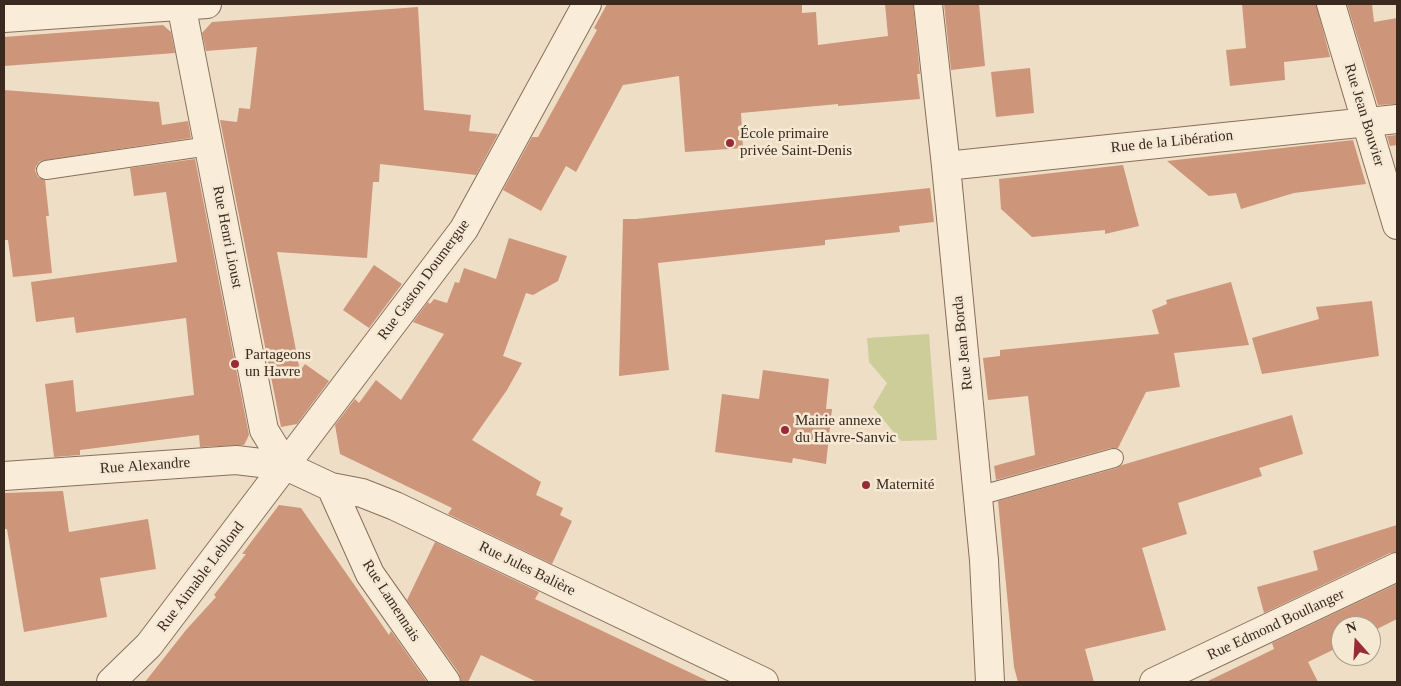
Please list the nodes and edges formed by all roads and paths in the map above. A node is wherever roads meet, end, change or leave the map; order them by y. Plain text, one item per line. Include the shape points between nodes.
1 (190, 4) edge
2 (587, 4) edge
3 (928, 4) edge
4 (1331, 4) edge
5 (4, 18) edge
6 (1397, 119) edge
7 (1366, 122) junction
8 (209, 146) junction
9 (946, 166) junction
10 (46, 170) dead end
11 (1397, 225) edge
12 (1114, 458) dead end
13 (286, 466) junction
14 (4, 476) edge
15 (330, 488) junction
16 (978, 496) junction
17 (1397, 567) edge
18 (111, 682) edge
19 (446, 682) edge
20 (764, 682) edge
21 (990, 682) edge
22 (1154, 682) edge

1 - 5 street
1 - 8 street, Rue Henri Lioust
2 - 13 street, Rue Gaston Doumergue via 464,228
3 - 9 street, Rue Jean Borda
4 - 7 street, Rue Jean Bouvier
6 - 7 street, Rue de la Libération
7 - 9 street, Rue de la Libération
7 - 11 street, Rue Jean Bouvier
8 - 10 lane
8 - 13 street, Rue Henri Lioust via 264,430
9 - 16 street, Rue Jean Borda
12 - 16 lane
13 - 14 street, Rue Alexandre via 236,460
13 - 15 street, Rue Jules Balière
13 - 18 street, Rue Aimable Leblond via 149,645
15 - 19 street, Rue Lamennais via 370,574
15 - 20 street, Rue Jules Balière via 362,493 395,506
16 - 21 street, Rue Jean Borda
17 - 22 street, Rue Edmond Boullanger

